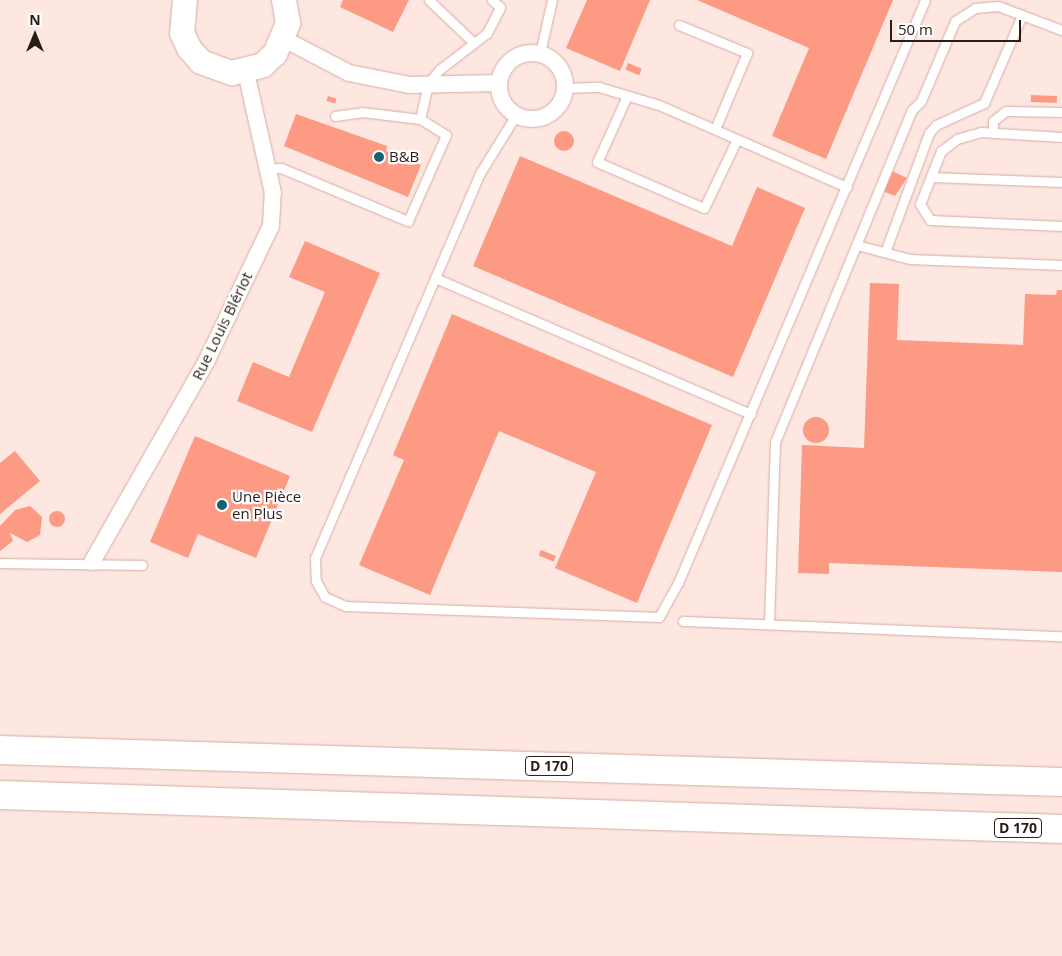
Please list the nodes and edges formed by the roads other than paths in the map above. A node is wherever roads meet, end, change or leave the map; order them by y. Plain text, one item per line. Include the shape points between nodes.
1 (185, 0) edge
2 (284, 0) edge
3 (429, 0) edge
4 (492, 0) edge
5 (552, 0) edge
6 (926, 0) edge
7 (502, 4) edge
8 (1022, 15) junction
9 (679, 24) dead end
10 (1062, 30) edge
11 (284, 39) junction
12 (473, 42) junction
13 (540, 53) junction
14 (246, 72) junction
15 (499, 83) junction
16 (428, 84) junction
17 (565, 88) junction
18 (627, 96) junction
19 (1062, 112) edge
20 (516, 115) junction
21 (335, 116) dead end
22 (420, 119) junction
23 (715, 129) junction
24 (992, 133) junction
25 (1062, 137) edge
26 (737, 139) junction
27 (267, 169) junction
28 (931, 177) junction
29 (1062, 182) edge
30 (847, 187) junction
31 (1062, 226) edge
32 (857, 245) junction
33 (885, 252) junction
34 (1062, 265) edge
35 (435, 278) junction
36 (751, 414) junction
37 (92, 562) junction
38 (0, 563) edge
39 (142, 565) dead end
40 (683, 621) dead end
41 (769, 622) junction
42 (1062, 636) edge
43 (0, 750) edge
44 (1062, 782) edge
45 (0, 795) edge
46 (1062, 829) edge

1 - 14 street via 182,33 189,48 214,69
2 - 11 street via 288,23
3 - 12 lane
4 - 7 lane
5 - 13 lane
6 - 30 lane
7 - 12 lane via 487,33
8 - 10 lane
8 - 32 lane via 990,6 976,8 955,21 921,101 912,110
8 - 33 lane via 984,103 929,133
9 - 23 lane via 747,53
11 - 14 street via 269,60
11 - 16 street via 349,72 409,85
12 - 16 lane
13 - 15 street via 513,59
13 - 17 street via 562,70
14 - 27 street, Rue Louis Blériot
15 - 16 street
15 - 20 street via 503,101
16 - 22 lane
17 - 18 lane via 598,87
17 - 20 street via 559,106 544,117
18 - 23 lane
18 - 26 lane via 597,162 704,208
19 - 24 lane via 1006,111 994,121
20 - 35 lane via 480,174
21 - 22 lane via 362,112
22 - 27 lane via 446,135 408,221 281,168
23 - 26 lane
24 - 25 lane
24 - 28 lane via 967,135 946,145
26 - 30 lane
27 - 37 street, Rue Louis Blériot via 273,193 271,226 207,360
28 - 29 lane
28 - 31 lane via 920,204 930,220
30 - 36 lane
32 - 33 lane
32 - 41 lane via 775,442
33 - 34 lane via 910,259
35 - 36 lane
35 - 36 lane via 315,558 316,580 326,597 345,606 660,617 678,583
37 - 38 lane
37 - 39 lane
40 - 41 lane
41 - 42 lane
43 - 44 highway, D 170
45 - 46 highway, D 170

